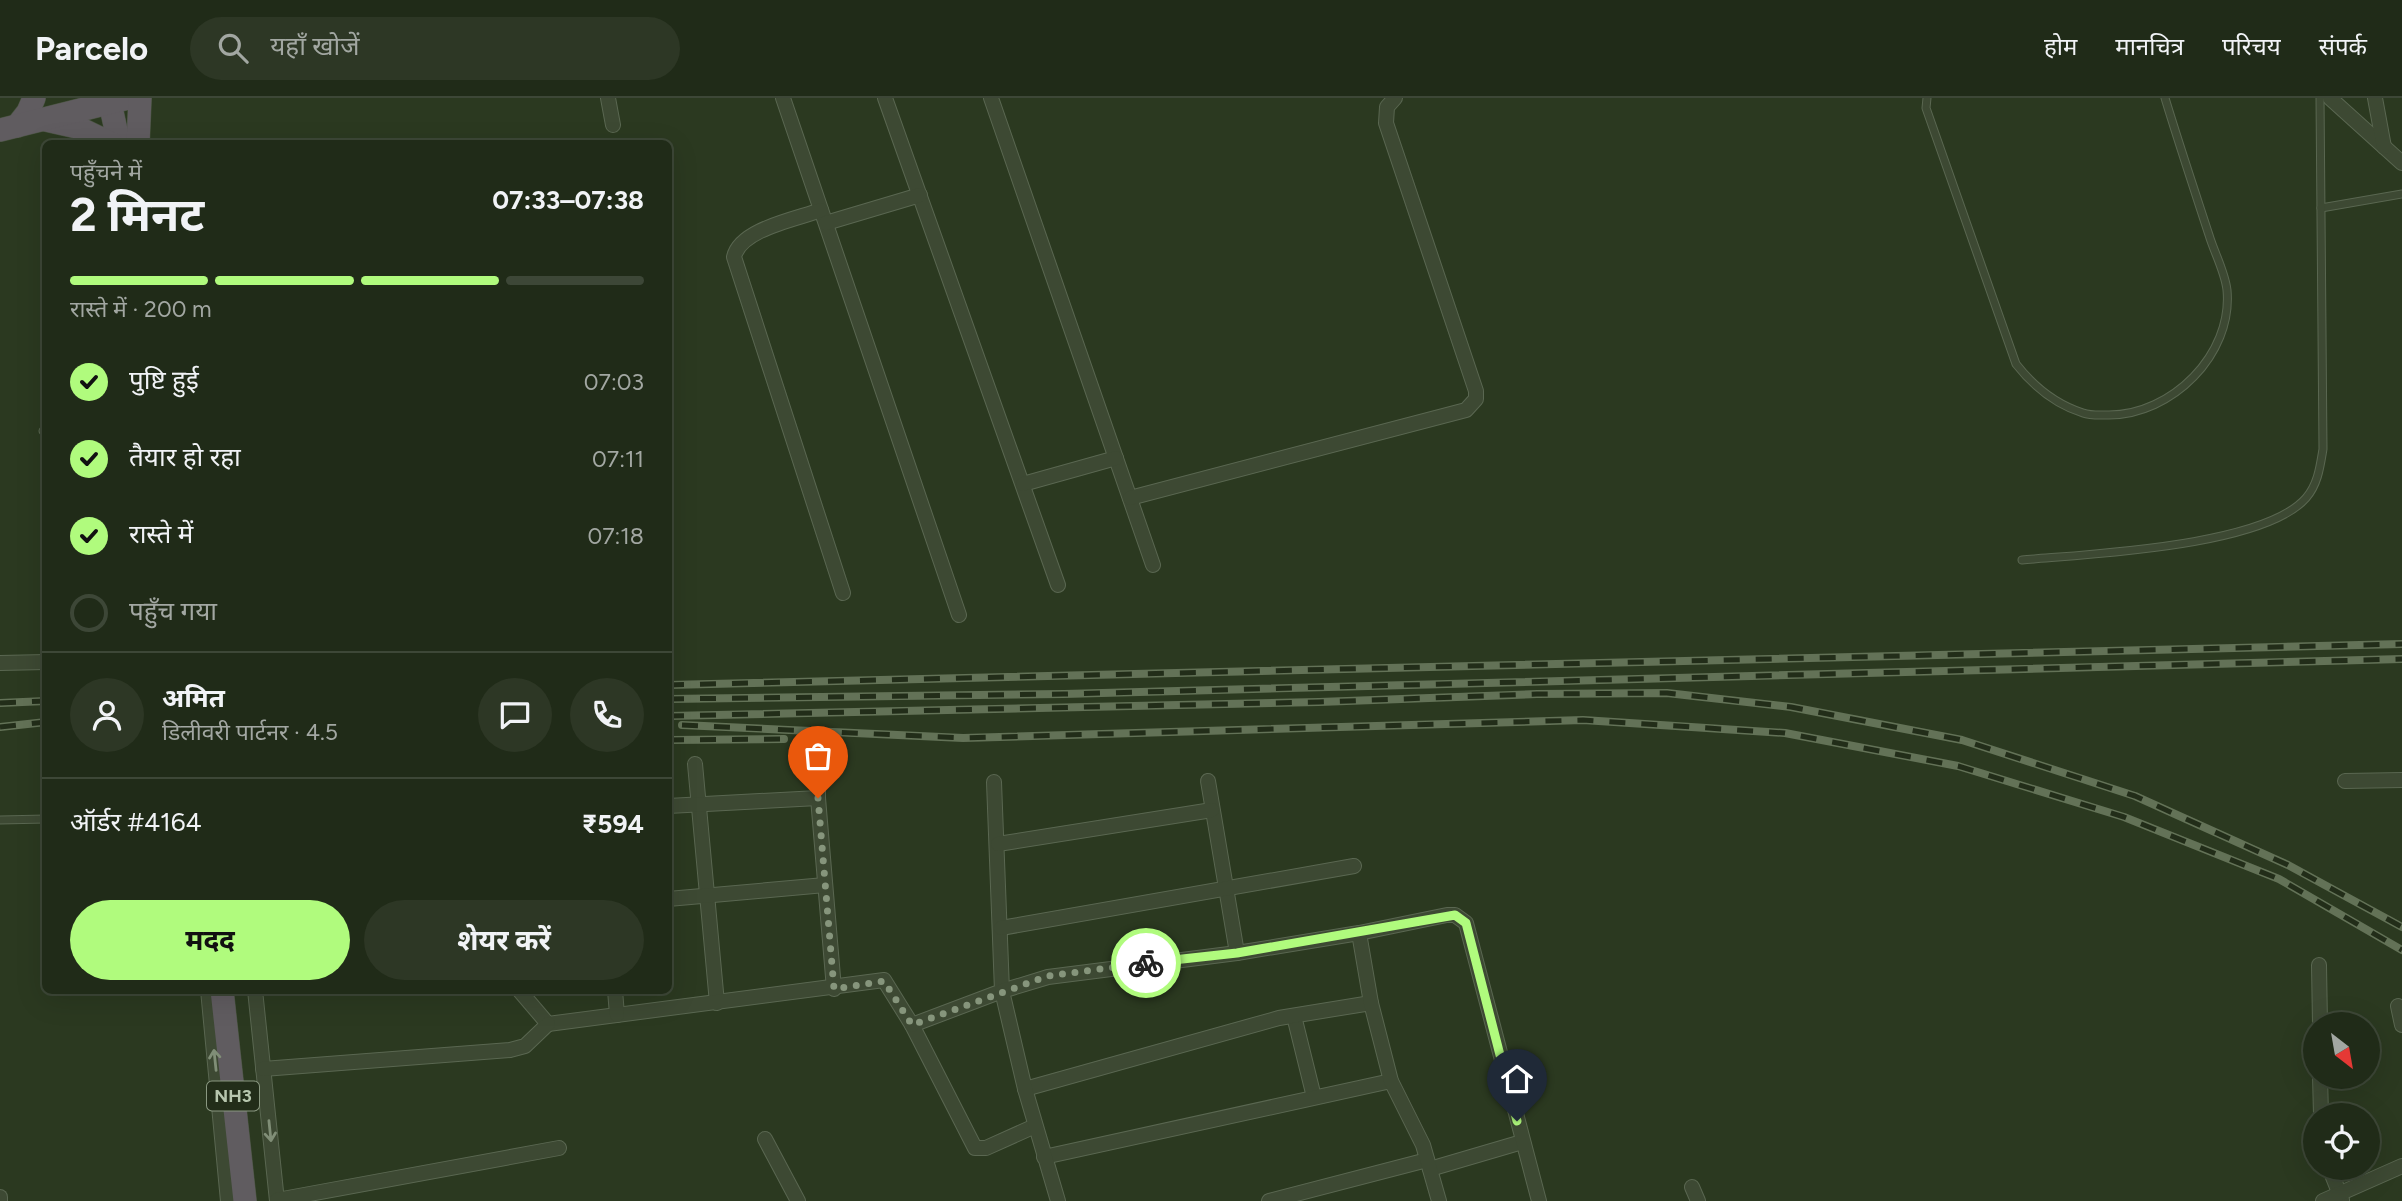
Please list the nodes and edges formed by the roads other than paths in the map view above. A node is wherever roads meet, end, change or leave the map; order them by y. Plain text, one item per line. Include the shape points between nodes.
1 (140, 98) edge
2 (608, 98) edge
3 (885, 98) edge
4 (991, 98) edge
5 (1395, 98) edge
6 (1927, 98) edge
7 (2165, 98) edge
8 (2320, 98) edge
9 (2330, 98) edge
10 (2375, 98) edge
11 (116, 99) edge
12 (786, 99) edge
13 (38, 109) edge
14 (613, 125) dead end
15 (8, 128) edge
16 (103, 140) edge
17 (119, 140) edge
18 (138, 140) edge
19 (2384, 147) junction
20 (2402, 163) edge
21 (2402, 194) edge
22 (920, 195) junction
23 (2321, 208) junction
24 (824, 217) junction
25 (1116, 458) junction
26 (1023, 484) junction
27 (1130, 498) junction
28 (2022, 560) dead end
29 (1153, 565) dead end
30 (1058, 585) dead end
31 (842, 593) dead end
32 (959, 615) dead end
33 (42, 662) edge
34 (0, 663) edge
35 (818, 757) dead end
36 (695, 764) dead end
37 (2402, 780) edge
38 (2345, 781) dead end
39 (993, 782) dead end
40 (1208, 782) dead end
41 (818, 798) junction
42 (699, 805) junction
43 (672, 806) edge
44 (1212, 810) junction
45 (42, 819) edge
46 (0, 820) edge
47 (998, 844) junction
48 (1354, 866) dead end
49 (825, 885) junction
50 (1226, 887) junction
51 (707, 897) junction
52 (672, 899) edge
53 (1001, 928) junction
54 (1359, 933) junction
55 (1237, 953) junction
56 (2319, 965) dead end
57 (834, 989) junction
58 (1002, 991) junction
59 (208, 994) edge
60 (222, 994) edge
61 (255, 994) edge
62 (522, 994) edge
63 (615, 994) edge
64 (717, 1003) junction
65 (1371, 1003) junction
66 (2398, 1006) dead end
67 (2320, 1012) edge
68 (617, 1015) junction
69 (1294, 1016) junction
70 (548, 1024) junction
71 (912, 1025) junction
72 (2402, 1025) edge
73 (263, 1069) junction
74 (1391, 1081) junction
75 (1025, 1089) junction
76 (1314, 1097) junction
77 (1035, 1126) junction
78 (765, 1139) dead end
79 (1522, 1142) junction
80 (559, 1148) dead end
81 (1044, 1157) junction
82 (1429, 1164) junction
83 (2402, 1166) edge
84 (2334, 1180) edge
85 (1692, 1187) dead end
86 (2340, 1197) edge
87 (277, 1200) edge
88 (228, 1201) edge
89 (245, 1201) edge
90 (797, 1201) edge
91 (1058, 1201) edge
92 (1269, 1201) edge
93 (1439, 1201) edge
94 (1539, 1201) edge
95 (1698, 1201) edge
96 (2323, 1201) edge

1 - 18 highway
2 - 14 street
3 - 22 street
4 - 25 street
5 - 27 street via 1387,107 1386,123 1476,399 1466,410
6 - 7 lane via 1926,108 2016,364 2054,400 2085,415 2131,415 2166,400 2191,379 2213,353 2224,325 2227,290
8 - 23 lane
9 - 19 street
10 - 19 street
11 - 13 highway
11 - 17 highway
12 - 24 street
13 - 15 highway
13 - 16 highway
19 - 20 street
21 - 23 lane
22 - 24 street
22 - 26 street
23 - 28 lane via 2323,449 2318,481 2305,499 2286,514 2245,529 2168,546
24 - 31 street via 748,237 736,248 734,257
24 - 32 street
25 - 26 street
25 - 27 street
26 - 30 street
27 - 29 street
33 - 34 street
35 - 41 street
36 - 42 street
37 - 38 street
39 - 47 street
40 - 44 street
41 - 42 street
41 - 49 street
42 - 43 street
42 - 51 street
44 - 47 street
44 - 50 street
45 - 46 lane
47 - 53 street
48 - 50 street
49 - 51 street
49 - 57 street
50 - 53 street
50 - 55 street
51 - 52 street
51 - 64 street
53 - 58 street
54 - 55 street
54 - 65 street
54 - 79 street via 1447,915 1466,923
55 - 58 street via 1048,976
56 - 67 street
57 - 64 street
57 - 71 street via 884,981
58 - 71 street
58 - 75 street
88 -> 59 street
60 - 89 highway, NH3
61 - 73 street
62 - 70 street
63 - 68 street
64 - 68 street
65 - 69 street
65 - 74 street
66 - 72 street
68 - 70 street
69 - 75 street
69 - 76 street
70 - 73 street via 525,1046 510,1050
71 - 77 street via 975,1148 986,1148
73 -> 87 street
74 - 76 street
74 - 82 street
75 - 77 street
76 - 81 street
77 - 81 street
78 - 90 street
79 - 82 street
79 - 94 street
80 - 87 street
81 - 91 street
82 - 92 street
82 - 93 street
83 - 86 street
84 - 86 street
85 - 95 street
86 - 96 street

